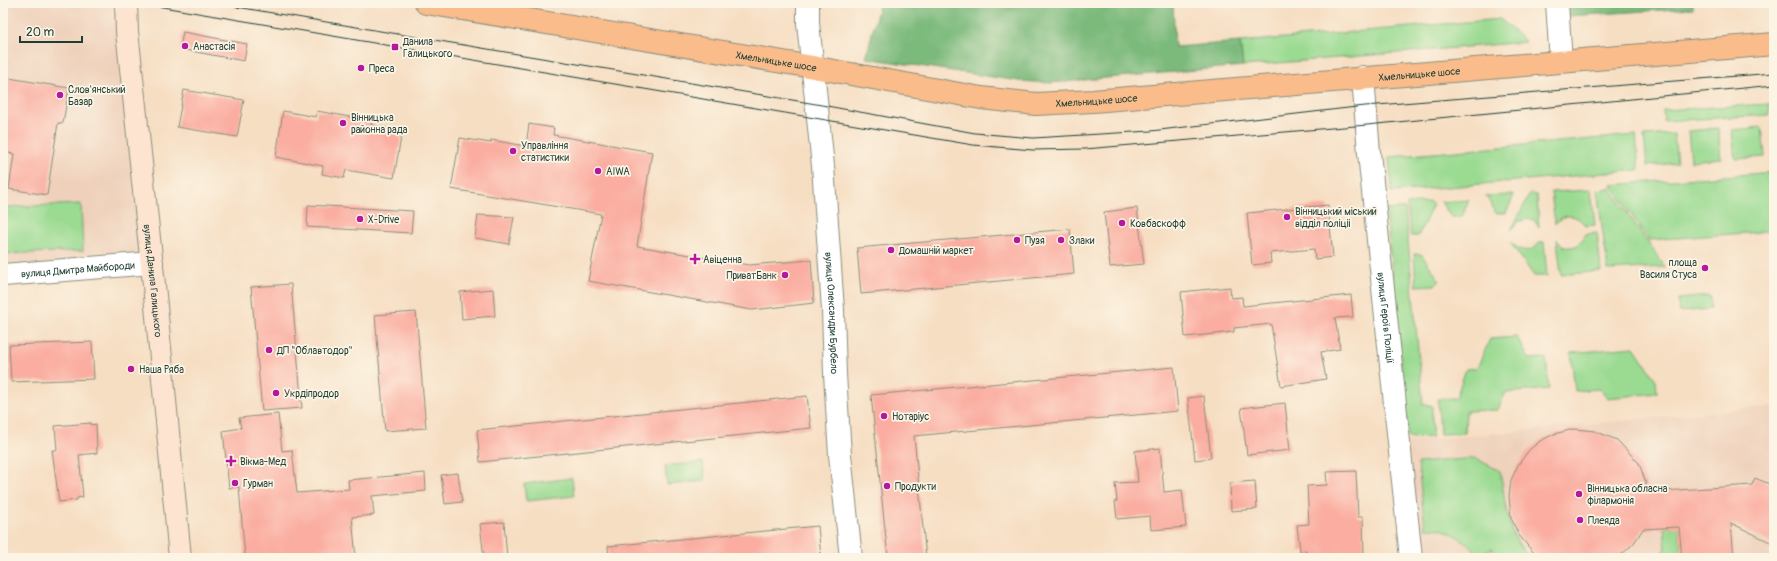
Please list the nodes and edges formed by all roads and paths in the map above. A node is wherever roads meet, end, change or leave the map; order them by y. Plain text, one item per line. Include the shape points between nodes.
1 (126, 3) edge
2 (426, 3) edge
3 (808, 3) edge
4 (1557, 3) edge
5 (1774, 44) edge
6 (1561, 62) junction
7 (812, 67) junction
8 (1363, 77) junction
9 (152, 262) junction
10 (3, 274) edge
11 (180, 558) edge
12 (851, 558) edge
13 (1411, 558) edge

1 - 9 main road, вулиця Данила Галицького
2 - 7 main road, Хмельницьке шосе
3 - 7 street, вулиця Олександри Бурбело
4 - 6 street
5 - 6 main road, Хмельницьке шосе
6 - 8 main road, Хмельницьке шосе
7 - 8 main road, Хмельницьке шосе via 981,98 1036,104
7 - 12 street, вулиця Олександри Бурбело via 823,166 840,455
8 - 13 street, вулиця Героїв Поліції
9 - 10 street, вулиця Дмитра Майбороди
9 - 11 main road, вулиця Данила Галицького

